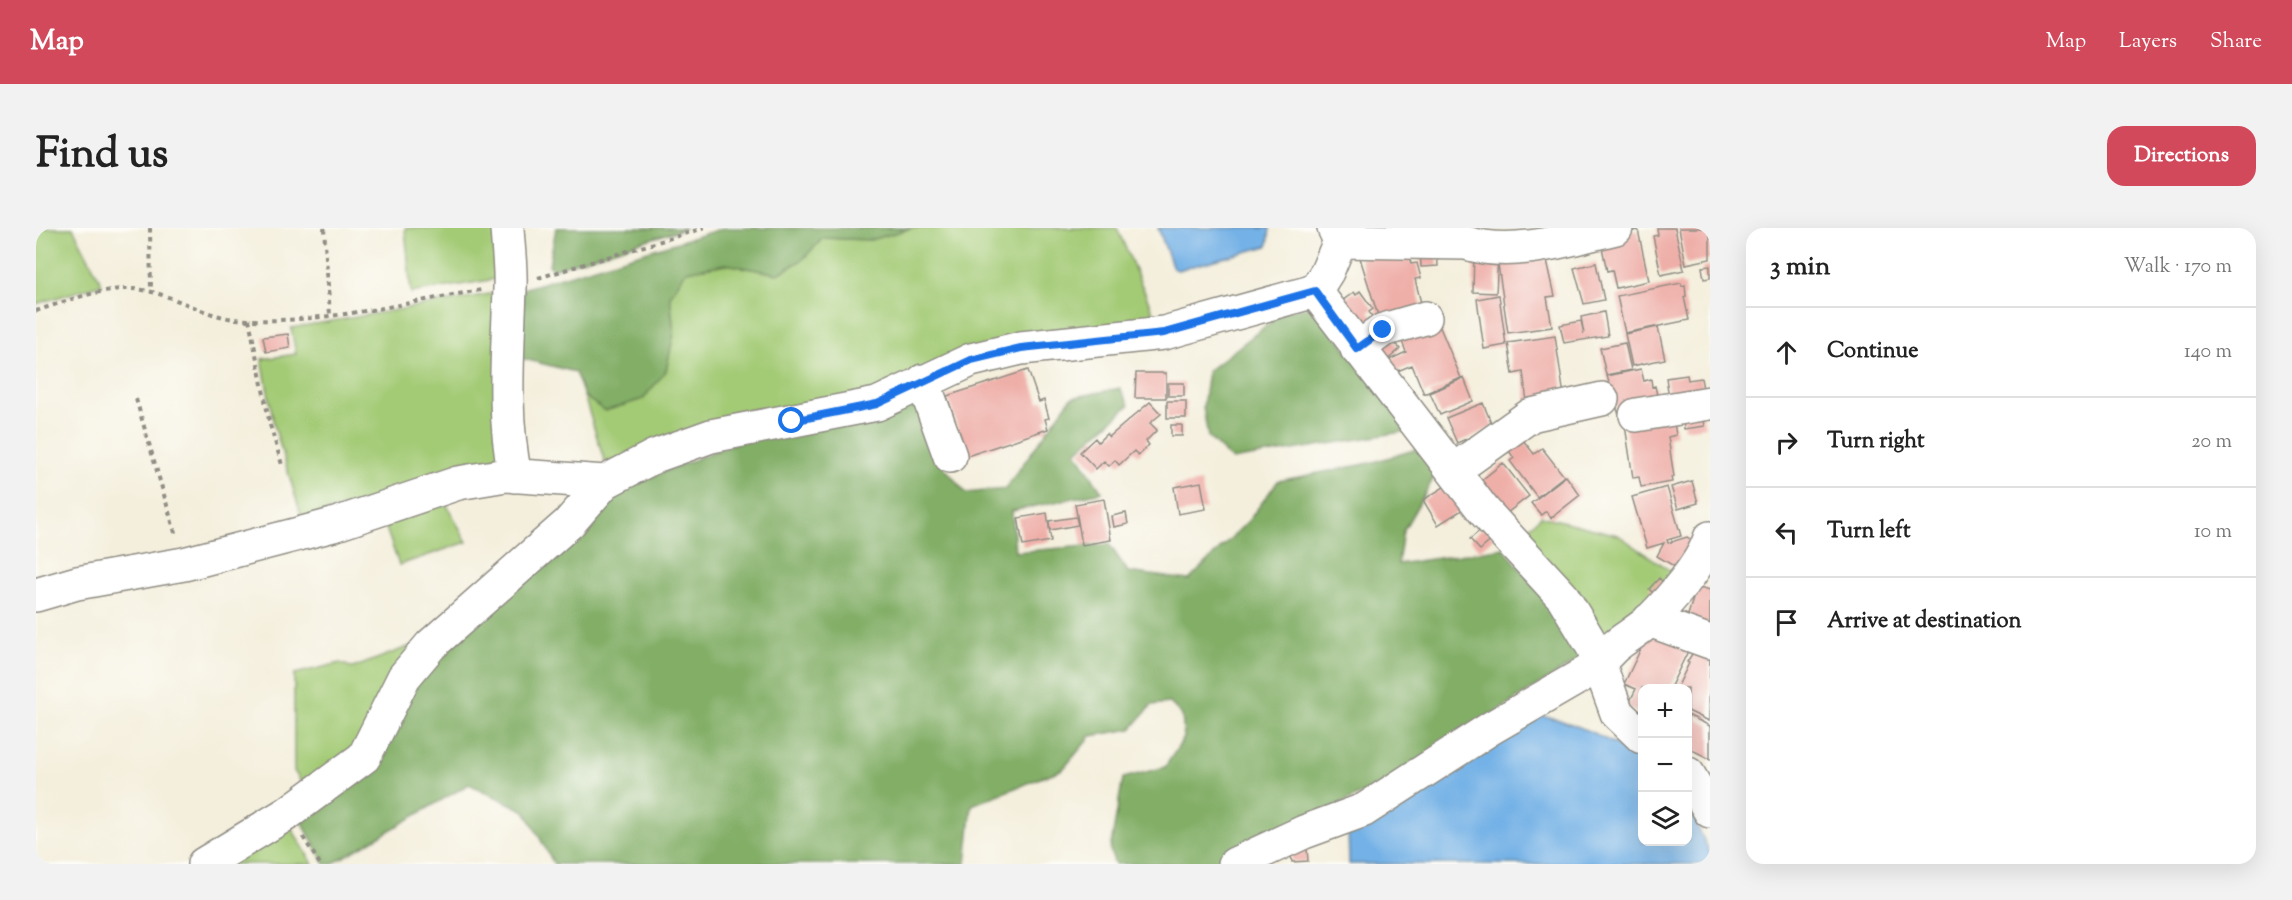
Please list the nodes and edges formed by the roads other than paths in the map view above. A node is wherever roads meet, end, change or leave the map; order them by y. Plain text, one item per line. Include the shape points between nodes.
1 (507, 228) edge
2 (1616, 228) edge
3 (1337, 235) edge
4 (1315, 291) junction
5 (1425, 318) dead end
6 (1357, 349) junction
7 (922, 381) junction
8 (1602, 399) dead end
9 (1710, 403) edge
10 (1636, 415) dead end
11 (950, 456) dead end
12 (1454, 470) junction
13 (514, 476) junction
14 (605, 482) junction
15 (1710, 538) edge
16 (36, 595) edge
17 (1649, 620) junction
18 (1710, 642) edge
19 (1598, 666) junction
20 (1638, 733) edge
21 (1692, 781) edge
22 (1710, 811) edge
23 (204, 864) edge
24 (1235, 864) edge

1 - 13 street via 510,285 505,392 507,440
2 - 3 street via 1528,247 1486,249 1466,243
3 - 4 street via 1327,272
4 - 6 street
4 - 7 street via 1164,333 1021,348 971,360
5 - 6 street via 1383,330
6 - 12 street
7 - 11 street
7 - 14 street via 877,404 711,436 655,456
8 - 12 street via 1531,415
9 - 10 street
12 - 19 street via 1484,511 1563,597 1593,647
13 - 14 street
13 - 16 street via 458,483 333,525 184,564 77,583
14 - 23 street via 569,523 431,645 404,677 364,757 288,813
15 - 17 street via 1705,554
17 - 18 street
17 - 19 street via 1608,650
19 - 20 street via 1617,713
19 - 24 street via 1491,728 1364,810
21 - 22 street

